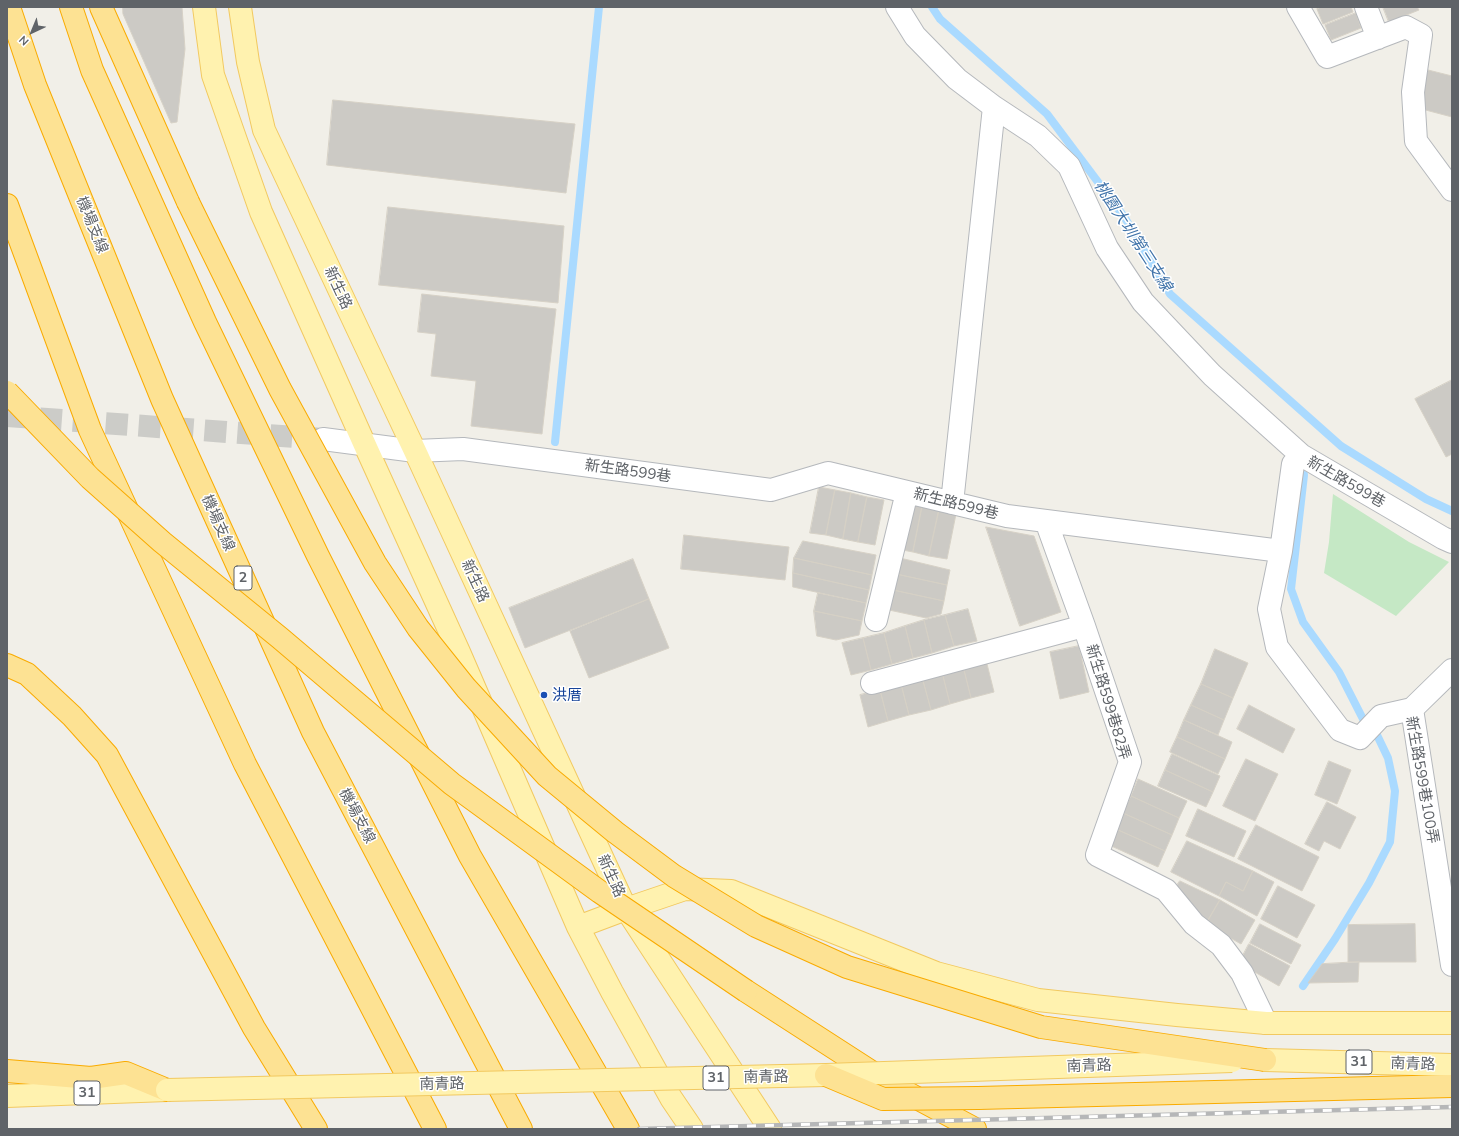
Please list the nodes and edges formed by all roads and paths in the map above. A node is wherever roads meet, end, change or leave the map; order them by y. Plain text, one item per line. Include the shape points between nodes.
1 (9, 7) edge
2 (71, 7) edge
3 (101, 7) edge
4 (204, 7) edge
5 (240, 7) edge
6 (897, 7) edge
7 (1298, 7) edge
8 (1366, 7) edge
9 (1378, 38) junction
10 (994, 107) junction
11 (1452, 190) edge
12 (7, 205) edge
13 (7, 392) edge
14 (323, 439) tunnel mouth
15 (364, 443) junction
16 (415, 451) junction
17 (1301, 455) junction
18 (907, 492) junction
19 (952, 503) junction
20 (1046, 521) junction
21 (1452, 542) edge
22 (1281, 551) junction
23 (876, 620) dead end
24 (1084, 626) junction
25 (7, 665) edge
26 (1452, 670) edge
27 (872, 683) dead end
28 (1412, 709) junction
29 (626, 908) junction
30 (578, 927) junction
31 (1452, 965) edge
32 (1266, 1023) junction
33 (1452, 1023) edge
34 (1265, 1060) junction
35 (1452, 1065) edge
36 (7, 1071) edge
37 (826, 1075) junction
38 (1452, 1086) edge
39 (167, 1090) junction
40 (7, 1096) edge
41 (316, 1129) edge
42 (435, 1129) edge
43 (521, 1129) edge
44 (628, 1129) edge
45 (692, 1129) edge
46 (770, 1129) edge
47 (974, 1129) edge

1 - 43 highway, 機場支線 / 2 via 35,85 162,399 300,703
2 - 44 highway via 92,70 205,322 318,556 470,856
3 - 34 highway, bridge via 188,202 280,389 375,563 418,628 466,688 547,776 674,876 756,926 847,967 1041,1027
4 - 15 main road via 213,75 261,212
5 - 16 main road, 新生路 via 248,62 264,130
6 - 10 street via 915,36 957,79
7 - 9 street via 1327,57
8 - 9 street
9 - 11 street via 1406,27 1421,35 1413,92 1416,141
10 - 17 street via 1038,136 1069,166 1107,248 1143,302 1212,375
10 - 19 street
12 - 42 highway via 90,430 172,608 245,764
13 - 47 highway, bridge via 90,478 162,542 452,784 600,892 746,991 887,1082
14 - 15 street, 新生路599巷
15 - 16 street, 新生路599巷
15 - 30 main road via 459,652
16 - 18 street, 新生路599巷 via 463,449 771,490 828,473
16 - 29 main road, 新生路
17 - 21 street, 新生路599巷
17 - 22 street, 新生路599巷 via 1293,464
18 - 19 street, 新生路599巷
18 - 23 street
19 - 20 street, 新生路599巷 via 1007,516
20 - 22 street, 新生路599巷
20 - 24 street, 新生路599巷82弄
22 - 28 street, 新生路599巷100弄 via 1269,609 1277,647 1340,730 1360,738 1381,716
24 - 27 street
24 - 32 street, 新生路599巷82弄 via 1130,762 1097,855 1166,890 1194,924 1221,945 1242,973
25 - 41 highway via 27,674 72,716 107,755 254,1028
26 - 28 street
28 - 31 street, 新生路599巷100弄
29 - 30 main road
29 - 32 main road via 685,889 731,891 936,973 1038,1000
29 - 46 main road, 新生路
30 - 45 main road via 671,1098
32 - 33 main road
34 - 35 main road, 南青路 / 31
34 - 37 main road, 南青路 / 31, bridge
36 - 39 highway via 91,1078 126,1073
37 - 38 highway, bridge via 883,1099
37 - 39 main road, 南青路 / 31, bridge
39 - 40 main road, 南青路 / 31

